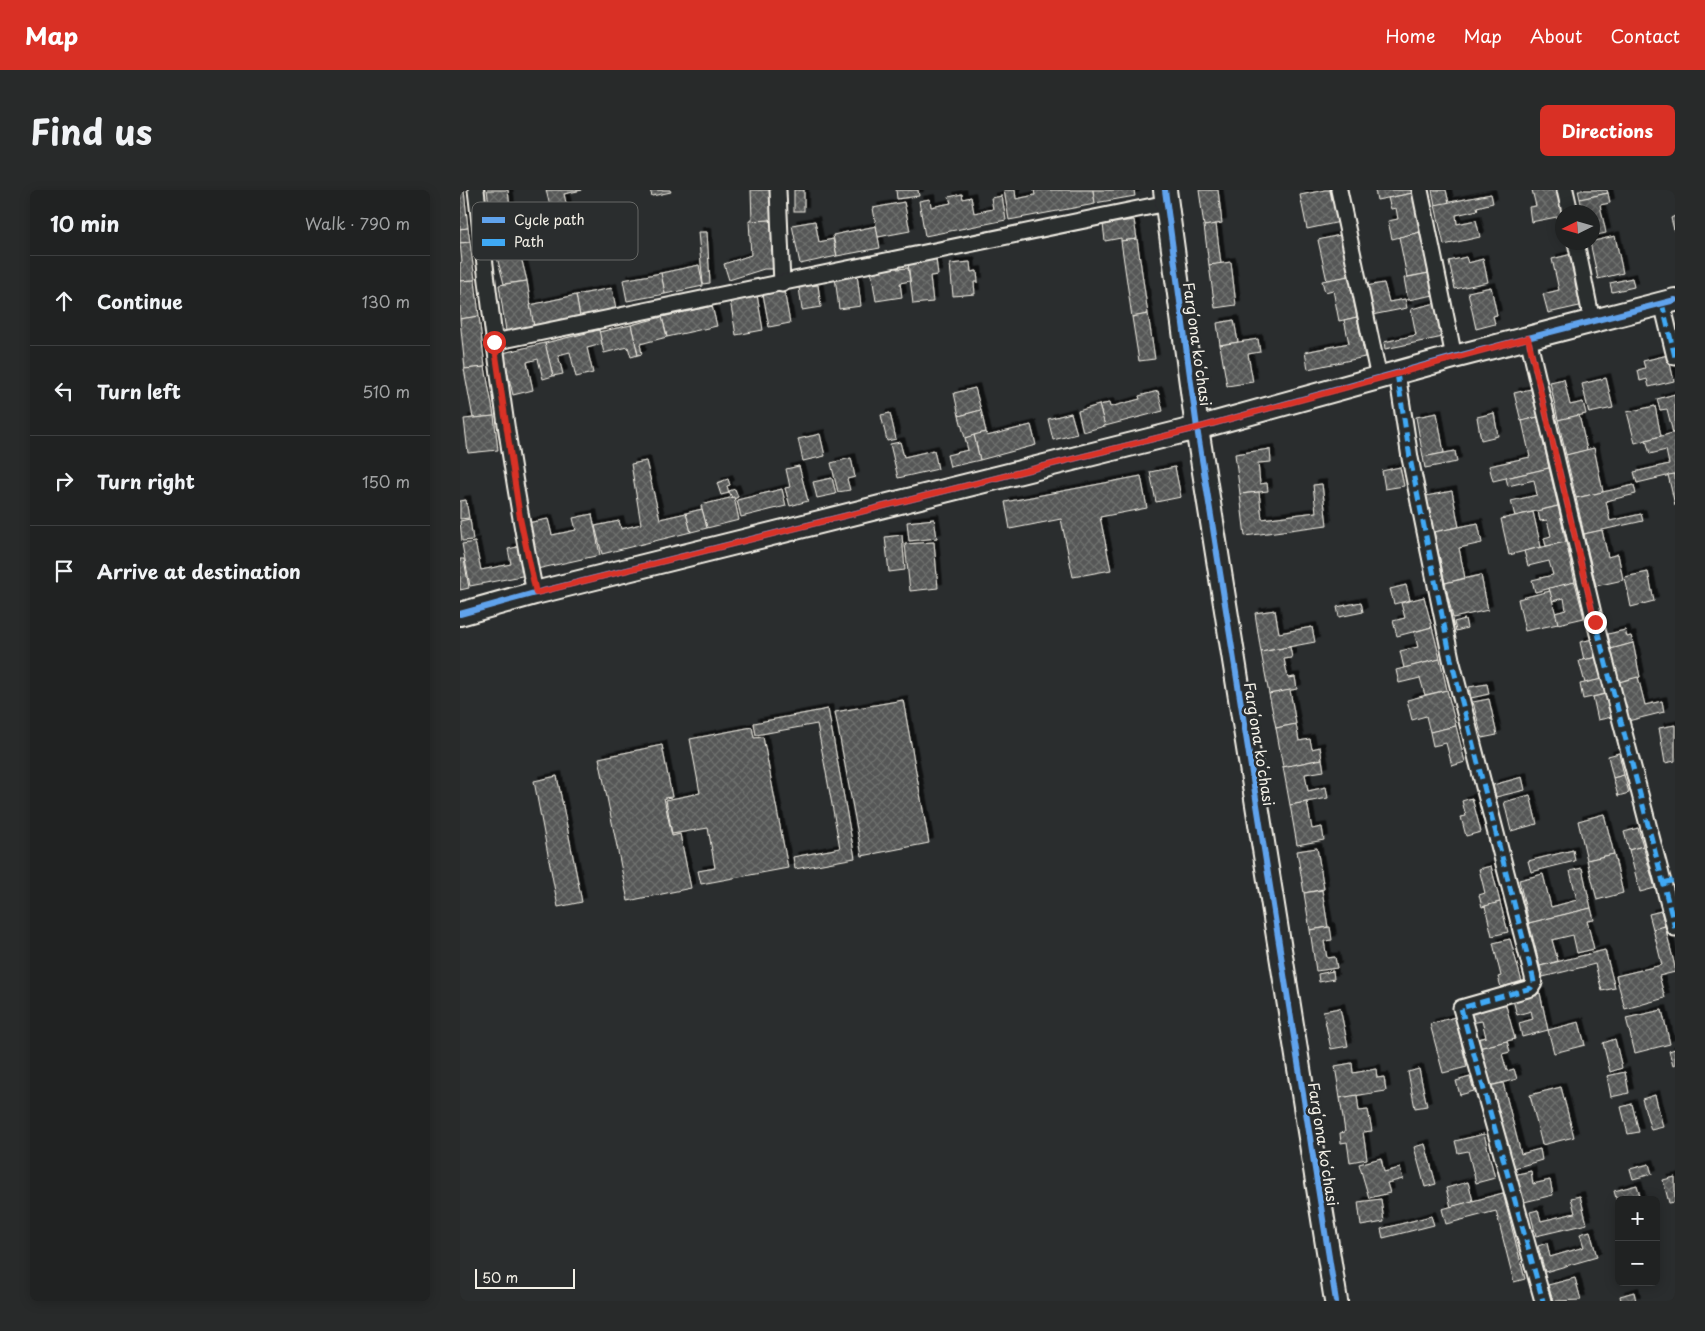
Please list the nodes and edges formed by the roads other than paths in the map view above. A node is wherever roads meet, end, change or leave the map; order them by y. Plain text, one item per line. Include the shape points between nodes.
1 (778, 190) edge
2 (1340, 190) edge
3 (1420, 190) edge
4 (1565, 190) edge
5 (1166, 197) edge
6 (1568, 205) edge
7 (1578, 250) edge
8 (484, 260) edge
9 (782, 284) junction
10 (1669, 302) edge
11 (1592, 321) junction
12 (1528, 338) junction
13 (494, 342) junction
14 (1454, 357) junction
15 (1675, 357) edge
16 (1388, 375) junction
17 (1197, 428) junction
18 (536, 593) junction
19 (460, 614) edge
20 (1669, 882) edge
21 (1675, 928) edge
22 (1336, 1301) edge
23 (1543, 1301) edge

1 - 9 street
2 - 16 street
3 - 14 street
4 - 6 street
5 - 9 street
5 - 17 street, Fargʻona koʻchasi
7 - 11 street
8 - 13 street
9 - 13 street
10 - 11 street
10 - 15 street
11 - 12 street
12 - 14 street
12 - 20 street via 1595,622
13 - 18 street via 520,518
14 - 16 street
16 - 17 street
16 - 23 street via 1410,458 1451,659 1533,977 1531,988 1461,1008
17 - 18 street
17 - 22 street, Fargʻona koʻchasi
18 - 19 street
20 - 21 street

